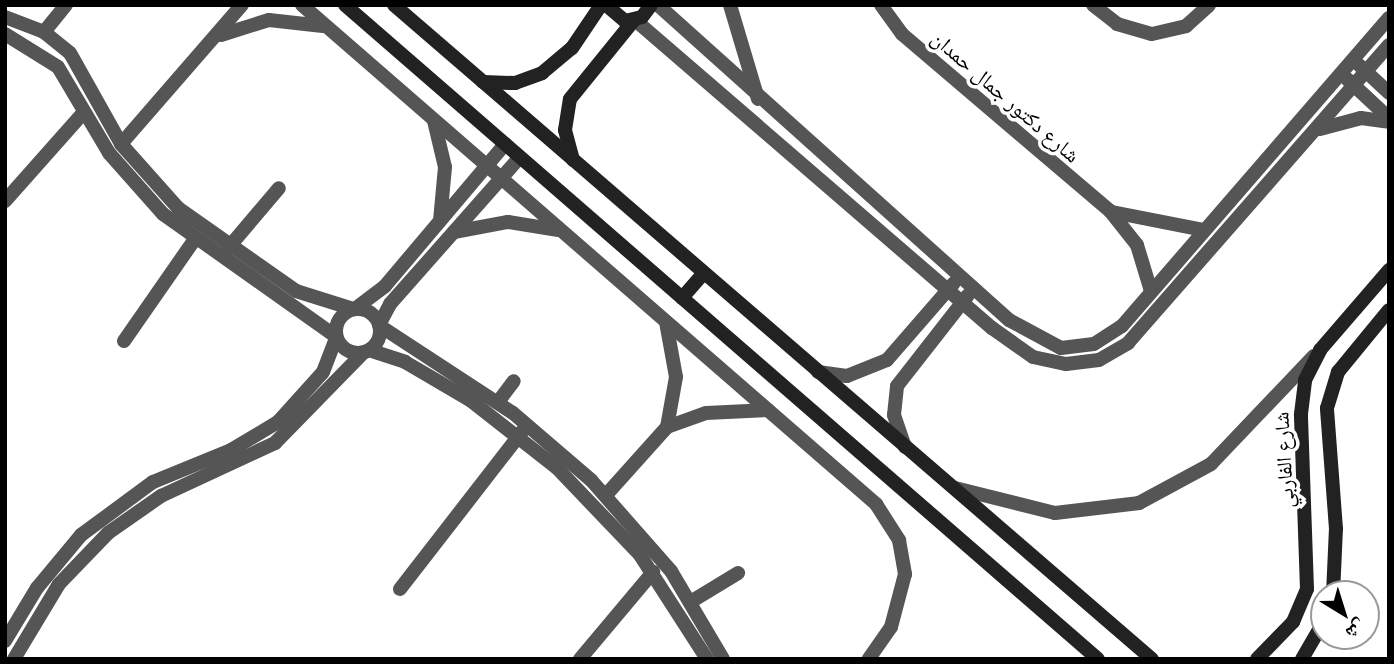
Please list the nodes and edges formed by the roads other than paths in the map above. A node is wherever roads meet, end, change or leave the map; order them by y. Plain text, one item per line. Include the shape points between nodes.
1 (66, 5) edge
2 (242, 5) edge
3 (302, 5) edge
4 (345, 5) edge
5 (394, 5) edge
6 (603, 5) edge
7 (651, 5) edge
8 (657, 5) edge
9 (730, 5) edge
10 (881, 5) edge
11 (1093, 5) edge
12 (1209, 5) edge
13 (363, 11) edge
14 (5, 17) edge
15 (1389, 18) edge
16 (635, 20) junction
17 (328, 28) junction
18 (44, 32) junction
19 (5, 34) edge
20 (214, 38) junction
21 (1389, 45) edge
22 (1353, 59) junction
23 (1366, 71) junction
24 (1340, 74) junction
25 (482, 82) junction
26 (1353, 86) junction
27 (1389, 93) edge
28 (760, 104) junction
29 (85, 112) junction
30 (433, 119) junction
31 (1389, 120) edge
32 (1312, 133) junction
33 (121, 144) junction
34 (505, 144) junction
35 (520, 158) junction
36 (573, 161) junction
37 (486, 166) junction
38 (501, 179) junction
39 (279, 188) dead end
40 (5, 201) edge
41 (1110, 211) junction
42 (439, 223) junction
43 (1204, 230) junction
44 (562, 231) junction
45 (453, 233) junction
46 (205, 241) junction
47 (229, 247) junction
48 (1389, 270) edge
49 (703, 274) junction
50 (959, 276) junction
51 (974, 289) junction
52 (947, 290) junction
53 (1151, 291) junction
54 (682, 298) junction
55 (962, 303) junction
56 (355, 309) junction
57 (1389, 310) edge
58 (1127, 319) junction
59 (665, 321) junction
60 (380, 325) junction
61 (1140, 331) junction
62 (336, 337) junction
63 (124, 341) dead end
64 (1320, 350) junction
65 (366, 352) junction
66 (814, 371) junction
67 (514, 381) dead end
68 (498, 402) junction
69 (768, 410) junction
70 (667, 427) junction
71 (523, 430) junction
72 (905, 448) junction
73 (212, 457) junction
74 (218, 472) junction
75 (949, 486) junction
76 (135, 492) junction
77 (606, 495) junction
78 (143, 506) junction
79 (64, 552) junction
80 (76, 564) junction
81 (653, 572) junction
82 (738, 573) dead end
83 (1334, 580) edge
84 (400, 589) dead end
85 (692, 601) junction
86 (5, 641) edge
87 (14, 659) edge
88 (580, 659) edge
89 (708, 659) edge
90 (723, 659) edge
91 (869, 659) edge
92 (1098, 659) edge
93 (1152, 659) edge
94 (1257, 659) edge

1 - 18 street
2 - 20 street
3 - 17 street
4 - 13 street
5 - 25 street
6 - 16 street via 617,18
6 - 25 street via 572,48 542,73 514,83
7 - 16 street
8 - 28 street
9 - 28 street
10 - 41 street, شارع دكتور جمال حمدان via 894,26
11 - 12 street via 1117,24 1152,34 1186,26
13 - 34 street
14 - 18 street
15 - 22 street
16 - 36 street via 570,99 565,130
16 - 52 street
17 - 20 street via 269,20
17 - 30 street
18 - 33 street via 80,67
19 - 29 street via 47,57
20 - 33 street
21 - 23 street
22 - 23 street
22 - 24 street
23 - 26 street
23 - 27 street
24 - 26 street
24 - 43 street
25 - 36 street
26 - 31 street
26 - 32 street
28 - 50 street
29 - 40 street
29 - 46 street via 135,186
30 - 37 street
30 - 42 street via 445,167
31 - 32 street via 1344,119
32 - 61 street
33 - 46 street
34 - 35 street
34 - 37 street
35 - 38 street
35 - 54 street
36 - 49 street
37 - 38 street
37 - 42 street
38 - 44 street
38 - 45 street
39 - 47 street
41 - 43 street, شارع دكتور جمال حمدان
41 - 53 street, شارع دكتور جمال حمدان via 1137,245
42 - 56 street via 379,293
43 - 53 street
44 - 45 street via 508,222
44 - 59 street
45 - 60 street
46 - 47 street
46 - 62 street
46 - 63 street
47 - 56 street via 296,291
48 - 64 street, شارع الفاربي
49 - 54 street
49 - 66 street
50 - 51 street
50 - 52 street
51 - 55 street
51 - 58 street via 1027,334 1061,348 1094,344
52 - 55 street
52 - 66 street via 875,368 847,376
53 - 58 street
54 - 92 street
55 - 61 street via 1018,349 1049,362 1099,360
55 - 72 street via 897,386 894,415
56 - 60 street via 368,311
56 - 62 street via 341,316
57 - 83 street via 1338,372 1327,408 1336,529
58 - 61 street
59 - 69 street
59 - 70 street via 676,377
60 - 65 street
60 - 68 street
62 - 65 street via 344,349
62 - 73 street via 323,372 292,409 263,432
64 - 75 street via 1226,452 1190,480 1139,503 1055,513
64 - 94 street, شارع الفاربي via 1305,380 1301,414 1307,589 1293,622
65 - 71 street via 427,374
65 - 74 street via 292,430
66 - 72 street
67 - 68 street
68 - 71 street
69 - 70 street via 706,413
69 - 91 street via 876,504 899,540 905,574 899,608
70 - 77 street
71 - 77 street
71 - 81 street
71 - 84 street
72 - 75 street
73 - 74 street
73 - 76 street
74 - 78 street
75 - 93 street
76 - 78 street
76 - 79 street
77 - 85 street
78 - 80 street
79 - 80 street
79 - 86 street
80 - 87 street
81 - 88 street
81 - 89 street
82 - 85 street
85 - 90 street

